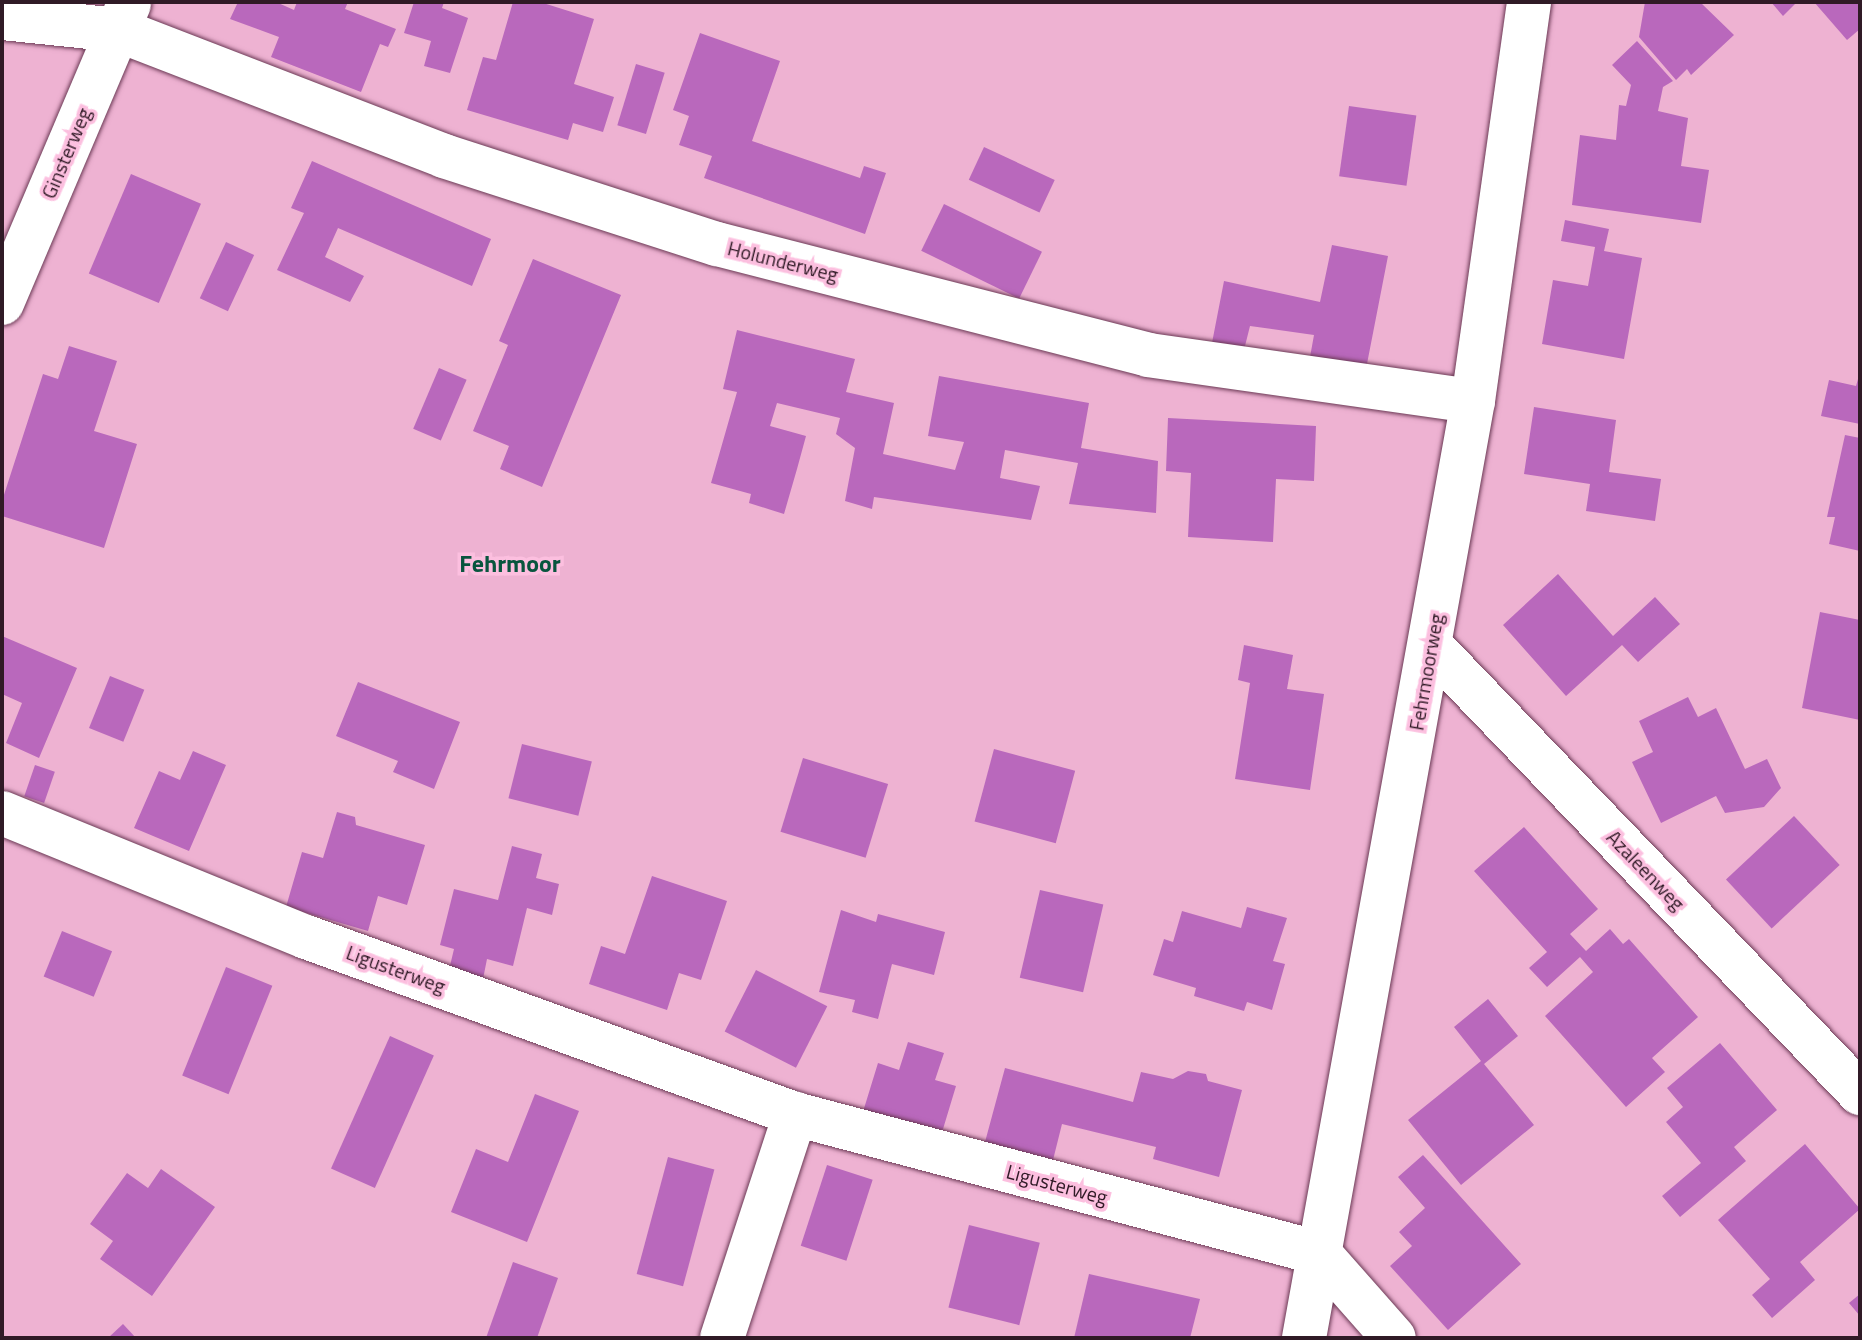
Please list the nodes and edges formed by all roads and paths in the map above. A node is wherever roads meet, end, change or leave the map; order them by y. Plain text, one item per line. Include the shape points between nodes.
1 (1529, 2) edge
2 (124, 16) edge
3 (2, 18) edge
4 (2, 303) edge
5 (1473, 401) junction
6 (1431, 646) junction
7 (2, 813) edge
8 (1860, 1093) edge
9 (795, 1114) junction
10 (1319, 1253) junction
11 (722, 1338) edge
12 (1304, 1338) edge
13 (1394, 1338) edge

1 - 5 street, Fehrmoorweg
2 - 3 street, Holunderweg
2 - 4 street, Ginsterweg
2 - 5 street, Holunderweg via 444,156 717,244 1148,355
5 - 6 street, Fehrmoorweg
6 - 8 street, Azaleenweg
6 - 10 street, Fehrmoorweg
7 - 9 street, Ligusterweg via 306,937
9 - 10 street, Ligusterweg
9 - 11 street
10 - 12 street, Fehrmoorweg
10 - 13 street

